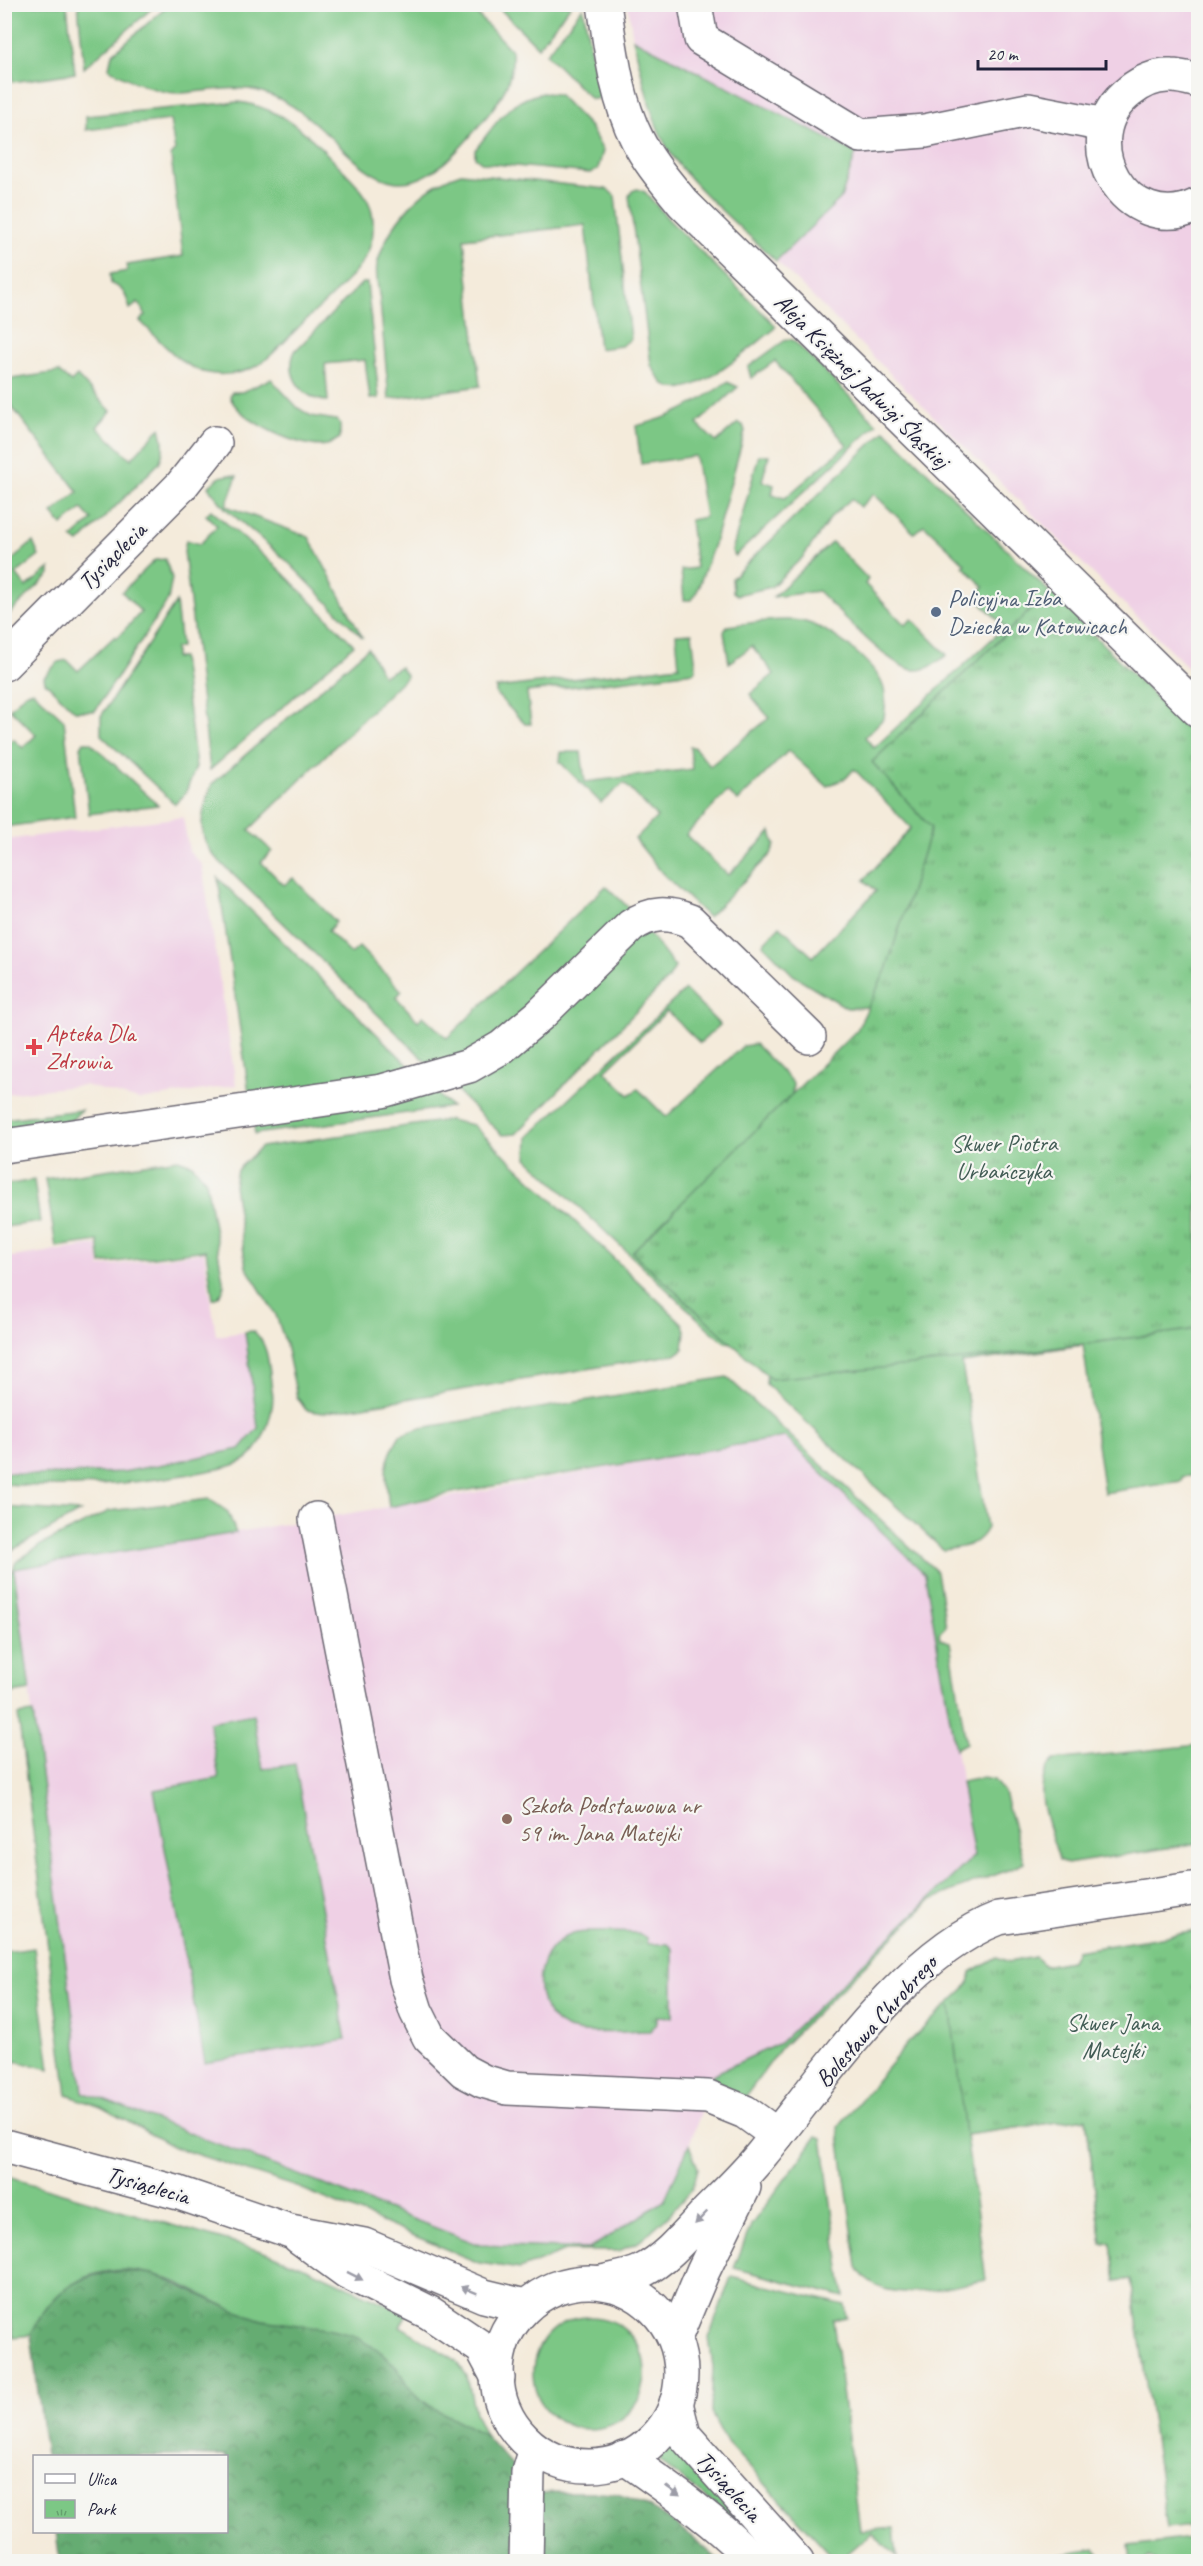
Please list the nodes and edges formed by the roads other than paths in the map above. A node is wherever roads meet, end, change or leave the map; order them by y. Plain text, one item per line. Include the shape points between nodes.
1 (604, 4) edge
2 (695, 4) edge
3 (1198, 81) edge
4 (1105, 125) junction
5 (1198, 205) edge
6 (215, 443) dead end
7 (4, 664) edge
8 (1198, 710) edge
9 (809, 1037) dead end
10 (4, 1146) edge
11 (316, 1519) dead end
12 (1198, 1888) edge
13 (777, 2135) junction
14 (4, 2146) edge
15 (756, 2161) junction
16 (290, 2231) junction
17 (602, 2282) junction
18 (525, 2306) junction
19 (675, 2338) junction
20 (498, 2378) junction
21 (676, 2403) junction
22 (534, 2452) junction
23 (625, 2458) junction
24 (526, 2562) edge
25 (755, 2562) edge
26 (797, 2562) edge

1 - 8 street, Aleja Księżnej Jadwigi Śląskiej via 621,94 637,139 659,174
2 - 4 street via 701,39 861,136 925,131 1028,110
3 - 4 street via 1170,75 1142,82 1119,99
4 - 5 street via 1103,154 1122,192 1140,205 1161,211 1188,210
6 - 7 street, Tysiąclecia via 181,486
9 - 10 street via 690,921 674,914 660,914 631,926 540,1015 502,1047 469,1066 382,1090
11 - 13 street via 406,1979 429,2037 464,2071 507,2088 708,2097 745,2112
12 - 13 street, Bolesława Chrobrego via 999,1918 976,1927 946,1945 877,2013
13 - 15 street, Bolesława Chrobrego
14 - 16 street, Tysiąclecia via 179,2193
15 -> 17 street, Bolesława Chrobrego via 671,2249 641,2272
15 - 19 street, Bolesława Chrobrego
18 -> 16 street, Tysiąclecia via 484,2296 364,2245
16 -> 20 street, Tysiąclecia via 347,2272 430,2313 482,2348
17 - 18 street via 574,2281 547,2290
17 - 19 street via 634,2292 657,2310
18 - 20 street via 506,2335 499,2355
19 - 21 street via 679,2359
20 - 22 street via 514,2429
21 - 23 street via 657,2438
21 - 26 street, Tysiąclecia via 684,2435
22 - 23 street via 563,2464 594,2466
22 - 24 street via 528,2472
23 -> 25 street, Tysiąclecia via 695,2506

